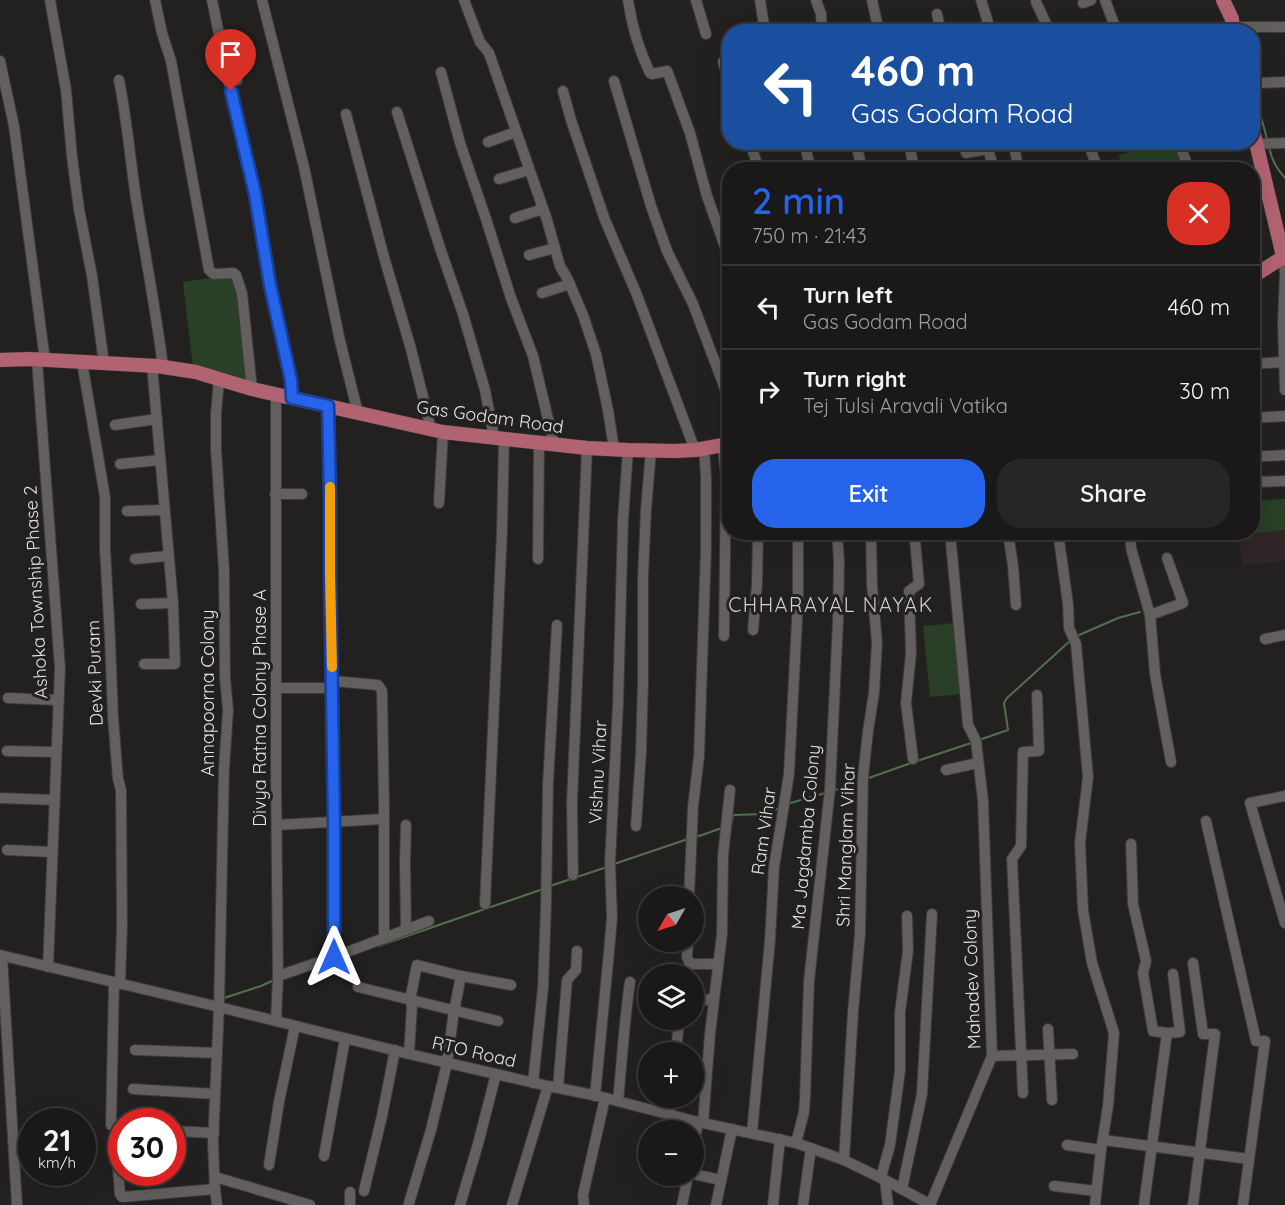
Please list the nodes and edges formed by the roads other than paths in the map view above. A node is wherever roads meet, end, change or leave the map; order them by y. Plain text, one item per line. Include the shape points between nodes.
1 (50, 0) edge
2 (155, 0) edge
3 (212, 0) edge
4 (262, 0) edge
5 (464, 0) edge
6 (628, 0) edge
7 (696, 0) edge
8 (760, 0) edge
9 (816, 0) edge
10 (872, 0) edge
11 (981, 0) edge
12 (1105, 0) edge
13 (1223, 0) edge
14 (1036, 2) dead end
15 (937, 14) dead end
16 (764, 24) edge
17 (822, 24) edge
18 (877, 24) edge
19 (939, 24) edge
20 (988, 24) edge
21 (1046, 24) edge
22 (1114, 24) edge
23 (1232, 24) edge
24 (1285, 27) edge
25 (1260, 28) edge
26 (706, 34) dead end
27 (0, 61) edge
28 (441, 72) dead end
29 (119, 80) dead end
30 (614, 81) dead end
31 (1285, 82) edge
32 (1260, 83) edge
33 (563, 91) dead end
34 (397, 112) dead end
35 (346, 114) dead end
36 (516, 132) junction
37 (1260, 137) edge
38 (488, 142) dead end
39 (1264, 143) junction
40 (1285, 143) edge
41 (965, 150) edge
42 (982, 150) edge
43 (530, 170) junction
44 (499, 179) dead end
45 (543, 209) junction
46 (515, 218) dead end
47 (722, 238) edge
48 (555, 248) junction
49 (529, 255) dead end
50 (1284, 256) edge
51 (1260, 272) edge
52 (570, 284) junction
53 (542, 293) dead end
54 (0, 360) edge
55 (41, 360) junction
56 (82, 362) junction
57 (1284, 362) edge
58 (104, 363) junction
59 (1260, 364) edge
60 (158, 366) junction
61 (219, 379) junction
62 (722, 381) edge
63 (252, 389) junction
64 (1285, 390) edge
65 (276, 394) junction
66 (292, 398) junction
67 (328, 406) junction
68 (358, 413) junction
69 (1285, 416) edge
70 (1260, 418) edge
71 (157, 419) junction
72 (115, 425) dead end
73 (437, 431) junction
74 (499, 437) junction
75 (539, 442) junction
76 (554, 444) junction
77 (722, 446) edge
78 (587, 448) junction
79 (621, 449) junction
80 (700, 449) junction
81 (651, 450) junction
82 (1285, 455) edge
83 (1260, 457) edge
84 (160, 460) junction
85 (120, 464) dead end
86 (1285, 481) edge
87 (1260, 482) edge
88 (275, 494) junction
89 (302, 495) dead end
90 (440, 503) dead end
91 (164, 510) junction
92 (127, 511) dead end
93 (725, 540) edge
94 (758, 540) edge
95 (798, 540) edge
96 (838, 540) edge
97 (871, 540) edge
98 (915, 540) edge
99 (951, 540) edge
100 (1009, 540) edge
101 (1059, 540) edge
102 (1130, 540) edge
103 (168, 556) junction
104 (1167, 558) dead end
105 (135, 559) dead end
106 (538, 559) dead end
107 (173, 603) junction
108 (141, 604) dead end
109 (1016, 605) dead end
110 (1150, 615) junction
111 (557, 625) dead end
112 (753, 630) dead end
113 (1285, 635) edge
114 (724, 636) dead end
115 (1265, 639) dead end
116 (144, 664) dead end
117 (332, 685) junction
118 (276, 688) junction
119 (1037, 695) dead end
120 (8, 698) dead end
121 (58, 700) junction
122 (7, 751) dead end
123 (56, 752) junction
124 (913, 759) dead end
125 (1171, 762) dead end
126 (978, 763) junction
127 (946, 770) dead end
128 (730, 790) dead end
129 (1285, 796) edge
130 (0, 798) edge
131 (54, 800) junction
132 (384, 819) junction
133 (1206, 820) dead end
134 (334, 822) junction
135 (277, 825) junction
136 (406, 825) dead end
137 (636, 826) dead end
138 (1131, 844) dead end
139 (7, 850) dead end
140 (52, 852) junction
141 (573, 875) dead end
142 (689, 886) edge
143 (485, 904) dead end
144 (932, 914) dead end
145 (907, 916) dead end
146 (429, 921) dead end
147 (1285, 922) edge
148 (406, 930) junction
149 (384, 939) junction
150 (577, 951) dead end
151 (687, 952) edge
152 (1, 956) edge
153 (334, 957) junction
154 (1193, 963) dead end
155 (718, 964) junction
156 (48, 967) junction
157 (1173, 974) dead end
158 (278, 976) junction
159 (461, 976) junction
160 (630, 982) dead end
161 (117, 983) junction
162 (511, 985) dead end
163 (358, 987) dead end
164 (714, 998) junction
165 (410, 1000) junction
166 (704, 1000) edge
167 (219, 1007) junction
168 (454, 1011) junction
169 (276, 1021) junction
170 (498, 1021) dead end
171 (295, 1026) junction
172 (1047, 1029) dead end
173 (1167, 1033) junction
174 (345, 1039) junction
175 (135, 1050) dead end
176 (395, 1050) junction
177 (217, 1053) junction
178 (409, 1054) junction
179 (1021, 1054) junction
180 (1073, 1054) dead end
181 (1049, 1055) junction
182 (992, 1056) junction
183 (447, 1063) junction
184 (496, 1074) junction
185 (533, 1083) junction
186 (553, 1087) junction
187 (134, 1089) dead end
188 (1023, 1093) dead end
189 (215, 1094) junction
190 (600, 1097) junction
191 (1052, 1100) dead end
192 (618, 1101) junction
193 (670, 1108) edge
194 (670, 1115) junction
195 (692, 1120) edge
196 (701, 1120) edge
197 (704, 1123) edge
198 (0, 1124) edge
199 (12, 1124) junction
200 (732, 1129) junction
201 (186, 1132) edge
202 (214, 1133) junction
203 (752, 1133) junction
204 (780, 1139) junction
205 (796, 1143) junction
206 (1067, 1145) dead end
207 (1102, 1145) junction
208 (1152, 1147) junction
209 (811, 1148) junction
210 (1200, 1154) junction
211 (324, 1156) dead end
212 (1249, 1159) junction
213 (844, 1160) junction
214 (269, 1165) dead end
215 (704, 1176) edge
216 (214, 1177) junction
217 (883, 1178) junction
218 (721, 1180) junction
219 (686, 1186) edge
220 (1054, 1186) dead end
221 (215, 1189) junction
222 (902, 1189) junction
223 (364, 1191) dead end
224 (1096, 1191) junction
225 (350, 1192) dead end
226 (409, 1203) dead end
227 (18, 1205) edge
228 (217, 1205) edge
229 (310, 1205) edge
230 (350, 1205) edge
231 (460, 1205) edge
232 (512, 1205) edge
233 (584, 1205) edge
234 (682, 1205) edge
235 (716, 1205) edge
236 (773, 1205) edge
237 (803, 1205) edge
238 (888, 1205) edge
239 (931, 1205) edge
240 (1095, 1205) edge
241 (1144, 1205) edge
242 (1193, 1205) edge
243 (1243, 1205) edge

1 - 58 street
2 - 63 street via 171,61 209,270 214,274 236,275 242,293
3 - 66 street via 221,44 231,44 237,80 229,83 255,194
4 - 68 street via 304,167
5 - 36 street, Vishnu Vihar via 480,42 489,53
6 - 47 street via 639,49 650,73 668,73
7 - 26 street
8 - 16 street
9 - 17 street
10 - 18 street
11 - 20 street
12 - 22 street
13 - 23 main road
14 - 21 street
15 - 19 street
24 - 25 street
27 - 55 street, Ashoka Township Phase 2 via 14,126
28 - 76 street via 460,143 533,356
29 - 60 street via 156,313
30 - 62 street via 657,224
31 - 32 street
33 - 80 street via 605,220
34 - 74 street
35 - 73 street
36 - 38 street
36 - 43 street, Vishnu Vihar
37 - 39 main road
39 - 40 street
39 - 50 main road
41 - 42 street
43 - 44 street
43 - 45 street, Vishnu Vihar
45 - 46 street
45 - 48 street, Vishnu Vihar
48 - 49 street
48 - 52 street, Vishnu Vihar
50 - 51 main road
50 - 57 street
52 - 53 street
52 - 79 street, Vishnu Vihar via 596,354
54 - 55 main road, Gas Godam Road
55 - 56 main road, Gas Godam Road
55 - 121 street, Ashoka Township Phase 2 via 60,668
56 - 58 main road, Gas Godam Road
56 - 161 street, Devki Puram via 105,497 112,717 121,790 122,926
57 - 59 street
57 - 64 street
58 - 60 main road, Gas Godam Road
60 - 61 main road, Gas Godam Road
60 - 71 street
61 - 63 main road, Gas Godam Road
61 - 167 street, Annapoorna Colony via 216,449 228,710
63 - 65 main road, Gas Godam Road
65 - 66 main road, Gas Godam Road
65 - 88 street, Divya Ratna Colony Phase A
66 - 67 main road, Gas Godam Road
67 - 68 main road, Gas Godam Road
67 - 117 street
68 - 73 main road, Gas Godam Road
69 - 70 street
71 - 72 street
71 - 84 street
73 - 74 main road, Gas Godam Road
73 - 90 street
74 - 75 main road, Gas Godam Road
74 - 143 street via 502,542
75 - 76 main road, Gas Godam Road
75 - 106 street
76 - 78 main road, Gas Godam Road
77 - 80 main road, Gas Godam Road
78 - 79 main road, Gas Godam Road
78 - 141 street via 572,802
79 - 81 main road, Gas Godam Road
79 - 190 street, Vishnu Vihar via 623,520 610,862 612,918
80 - 81 main road, Gas Godam Road
80 - 142 street via 706,488 702,678
81 - 137 street
82 - 83 street
84 - 85 street
84 - 91 street
86 - 87 street
88 - 89 street
88 - 118 street, Divya Ratna Colony Phase A
91 - 92 street
91 - 103 street
93 - 114 street
94 - 112 street
95 - 203 street, Ram Vihar via 789,774 774,867
96 - 205 street, Ma Jagdamba Colony via 830,789 809,981 804,1112
97 - 213 street, Shri Manglam Vihar via 877,643 863,777 860,934
98 - 124 street via 920,584 909,591 911,653 906,703
99 - 126 street, Mahadev Colony via 968,725 976,741
100 - 109 street
101 - 207 street via 1069,628 1076,644 1088,777 1080,843 1083,909 1092,963 1114,1033
102 - 110 street
103 - 105 street
103 - 107 street
104 - 110 street via 1184,603
107 - 108 street
107 - 116 street via 175,664
110 - 125 street via 1155,674
111 - 185 street via 543,988
113 - 115 street
117 - 118 street
117 - 132 street via 381,687
117 - 134 street
118 - 135 street, Divya Ratna Colony Phase A
119 - 179 street via 1039,751 1023,752 1021,846 1012,859
120 - 121 street
121 - 123 street, Ashoka Township Phase 2
122 - 123 street
123 - 131 street, Ashoka Township Phase 2
126 - 127 street
126 - 182 street, Mahadev Colony via 983,801
128 - 155 street
129 - 147 street via 1250,803
130 - 131 street
131 - 140 street, Ashoka Township Phase 2
132 - 134 street
132 - 149 street
133 - 212 street via 1256,1041 1265,1041
134 - 135 street
134 - 153 street
135 - 158 street, Divya Ratna Colony Phase A
136 - 148 street
138 - 173 street via 1133,904 1146,961 1143,973 1153,1031
139 - 140 street
140 - 156 street, Ashoka Township Phase 2
144 - 222 street via 922,1094
145 - 217 street via 900,1071
146 - 148 street
148 - 149 street
149 - 153 street
150 - 186 street via 576,970 567,980
151 - 155 street via 690,964
152 - 156 street, RTO Road
152 - 199 street
153 - 158 street
154 - 210 street via 1203,1034 1215,1034
155 - 164 street
156 - 161 street, RTO Road
157 - 173 street via 1180,1032
158 - 169 street, Divya Ratna Colony Phase A
159 - 162 street
159 - 165 street via 417,965
159 - 168 street
160 - 192 street
161 - 167 street, RTO Road
161 - 221 street, Devki Puram via 113,1127 120,1194 122,1197
163 - 165 street
164 - 166 street
164 - 196 street
165 - 168 street
165 - 178 street
167 - 169 street, RTO Road
167 - 177 street, Annapoorna Colony
168 - 170 street
168 - 183 street
169 - 171 street, RTO Road
171 - 174 street, RTO Road
171 - 214 street
172 - 181 street
173 - 208 street
174 - 176 street, RTO Road
174 - 211 street
175 - 177 street
176 - 178 street, RTO Road
176 - 223 street
177 - 189 street, Annapoorna Colony
178 - 183 street, RTO Road
179 - 181 street
179 - 182 street
179 - 188 street
180 - 181 street
181 - 191 street
182 - 239 street, Mahadev Colony
183 - 184 street, RTO Road
183 - 226 street
184 - 185 street, RTO Road
184 - 231 street
185 - 186 street, RTO Road
186 - 190 street, RTO Road
186 - 232 street
187 - 189 street
189 - 202 street, Annapoorna Colony
190 - 192 street, RTO Road
190 - 233 street, Vishnu Vihar
192 - 194 street, RTO Road
193 - 194 street
194 - 195 street, RTO Road
197 - 200 street, RTO Road
198 - 199 street
199 - 227 street
200 - 203 street, RTO Road
200 - 218 street
201 - 202 street
202 - 216 street, Annapoorna Colony
203 - 204 street, RTO Road
204 - 205 street, RTO Road
204 - 236 street
205 - 209 street, RTO Road
206 - 207 street
207 - 208 street
207 - 224 street
208 - 210 street
208 - 241 street
209 - 213 street, RTO Road
209 - 237 street
210 - 212 street
210 - 242 street
212 - 243 street
213 - 217 street, RTO Road
215 - 218 street
216 - 221 street, Annapoorna Colony
216 - 229 street
217 - 222 street, RTO Road
217 - 238 street
218 - 235 street
219 - 234 street
220 - 224 street
221 - 228 street, Annapoorna Colony
222 - 239 street, RTO Road
224 - 240 street
225 - 230 street

